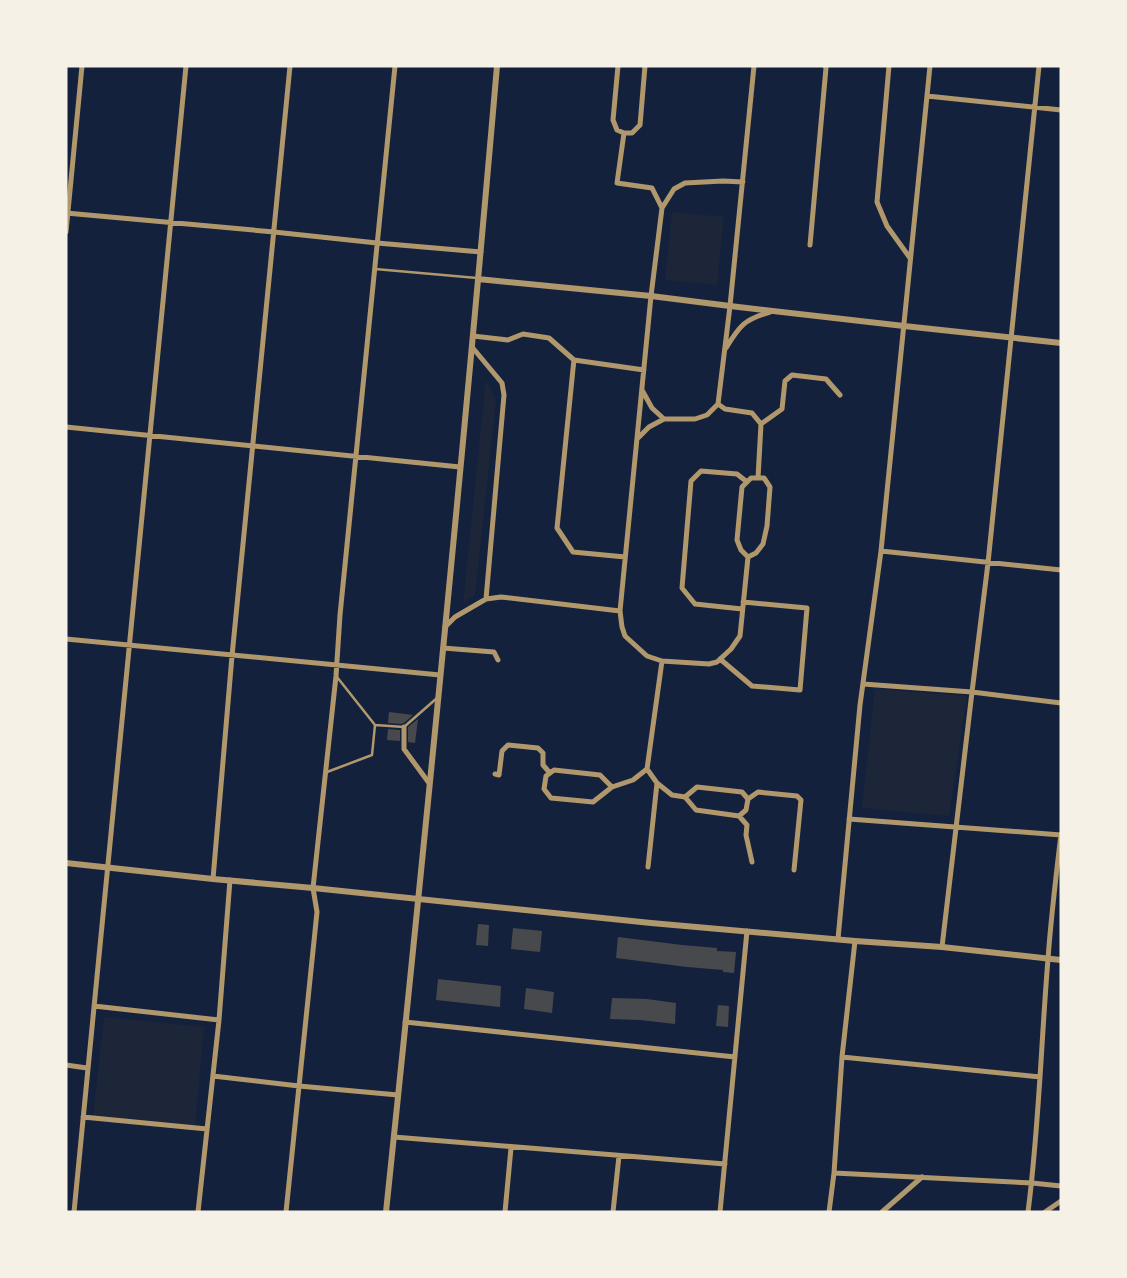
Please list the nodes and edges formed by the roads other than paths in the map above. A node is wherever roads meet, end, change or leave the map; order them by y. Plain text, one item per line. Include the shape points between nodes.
1 (82, 66) edge
2 (186, 66) edge
3 (290, 66) edge
4 (395, 66) edge
5 (497, 66) edge
6 (618, 66) edge
7 (645, 66) edge
8 (754, 66) edge
9 (825, 66) edge
10 (889, 66) edge
11 (930, 66) edge
12 (1039, 66) edge
13 (927, 96) junction
14 (1034, 108) junction
15 (1061, 110) edge
16 (624, 133) junction
17 (743, 182) junction
18 (662, 208) junction
19 (67, 213) edge
20 (171, 222) junction
21 (66, 232) edge
22 (274, 232) junction
23 (377, 243) junction
24 (810, 245) dead end
25 (481, 252) junction
26 (910, 259) junction
27 (374, 269) junction
28 (478, 279) junction
29 (651, 296) junction
30 (730, 306) junction
31 (773, 311) junction
32 (904, 326) junction
33 (472, 336) junction
34 (1011, 338) junction
35 (1061, 343) edge
36 (472, 347) junction
37 (725, 350) junction
38 (574, 360) junction
39 (644, 370) junction
40 (642, 390) junction
41 (840, 395) dead end
42 (718, 404) junction
43 (664, 419) junction
44 (761, 424) junction
45 (66, 427) edge
46 (150, 435) junction
47 (637, 439) junction
48 (253, 446) junction
49 (356, 456) junction
50 (460, 467) junction
51 (758, 478) junction
52 (747, 482) junction
53 (881, 551) junction
54 (625, 557) junction
55 (748, 557) junction
56 (988, 563) junction
57 (1061, 570) edge
58 (486, 598) junction
59 (743, 602) junction
60 (742, 610) junction
61 (620, 611) junction
62 (444, 628) junction
63 (66, 639) edge
64 (129, 645) junction
65 (443, 648) junction
66 (232, 656) junction
67 (720, 659) junction
68 (498, 660) dead end
69 (662, 661) junction
70 (336, 665) junction
71 (440, 675) junction
72 (336, 676) junction
73 (863, 684) junction
74 (972, 692) junction
75 (438, 697) junction
76 (1061, 703) edge
77 (375, 725) junction
78 (404, 727) junction
79 (647, 769) junction
80 (325, 772) junction
81 (550, 773) junction
82 (495, 774) dead end
83 (429, 783) junction
84 (657, 783) junction
85 (612, 787) junction
86 (685, 797) junction
87 (748, 799) junction
88 (739, 816) junction
89 (849, 820) junction
90 (957, 827) junction
91 (1061, 835) edge
92 (752, 862) dead end
93 (66, 863) edge
94 (108, 867) junction
95 (648, 867) dead end
96 (794, 870) dead end
97 (213, 879) junction
98 (230, 880) junction
99 (313, 888) junction
100 (418, 899) junction
101 (747, 931) junction
102 (838, 939) junction
103 (855, 941) junction
104 (942, 947) junction
105 (1048, 959) junction
106 (1061, 960) edge
107 (94, 1006) junction
108 (219, 1020) junction
109 (405, 1022) junction
110 (735, 1057) junction
111 (842, 1057) junction
112 (66, 1065) edge
113 (88, 1068) junction
114 (213, 1076) junction
115 (1040, 1077) junction
116 (299, 1086) junction
117 (398, 1095) junction
118 (83, 1117) junction
119 (207, 1129) junction
120 (394, 1137) junction
121 (511, 1148) junction
122 (619, 1156) junction
123 (725, 1164) junction
124 (834, 1173) junction
125 (922, 1177) junction
126 (1032, 1183) junction
127 (1061, 1186) edge
128 (1061, 1201) edge
129 (74, 1212) edge
130 (198, 1212) edge
131 (286, 1212) edge
132 (386, 1212) edge
133 (505, 1212) edge
134 (613, 1212) edge
135 (720, 1212) edge
136 (829, 1212) edge
137 (882, 1212) edge
138 (1028, 1212) edge
139 (1045, 1212) edge

1 - 19 street
2 - 20 street
3 - 22 street
4 - 23 street
5 - 25 street
6 - 16 street via 613,120 617,130
7 - 16 street via 640,125 632,133
8 - 17 street
9 - 24 street
10 - 26 street via 877,202 887,226
11 - 13 street
12 - 14 street
13 - 14 street
13 - 26 street
14 - 15 street
14 - 34 street
16 - 18 street via 616,183 652,188
17 - 18 street via 685,184 674,189
17 - 30 street
18 - 29 street
19 - 20 street
19 - 21 street
20 - 22 street
20 - 46 street
22 - 23 street
22 - 48 street
23 - 25 street
23 - 27 street
25 - 28 street
26 - 32 street
27 - 28 lane
27 - 49 street
28 - 29 street
28 - 33 street
29 - 30 street
29 - 39 street
30 - 31 street
30 - 37 street
31 - 32 street
31 - 37 street via 752,317 738,329
32 - 34 street
32 - 53 street
33 - 36 street
33 - 38 street via 508,340 523,334 549,338
34 - 35 street
34 - 56 street
36 - 50 street
36 - 58 street via 502,383 504,395
37 - 42 street
38 - 39 street
38 - 54 street via 557,528 573,552
39 - 40 street
40 - 43 street via 652,408
40 - 47 street
41 - 44 street via 826,379 792,375 785,381 782,409
42 - 43 street via 707,415 695,420
42 - 44 street via 725,409 752,413
43 - 47 street via 648,427
44 - 51 street
45 - 46 street
46 - 48 street
46 - 64 street
47 - 54 street
48 - 49 street
48 - 66 street
49 - 50 street
49 - 70 street
50 - 62 street
51 - 52 street
51 - 55 street via 764,478 770,487 767,526 763,544
52 - 55 street via 742,487 737,540
52 - 60 street via 737,474 701,471 691,482 682,588 695,604
53 - 56 street
53 - 73 street
54 - 61 street
55 - 59 street
56 - 57 street
56 - 74 street
58 - 61 street
58 - 62 street via 455,617
59 - 60 street
59 - 67 street via 807,608 800,690 752,686
60 - 67 street via 740,636
61 - 69 street via 625,636 647,656
62 - 65 street
63 - 64 street
64 - 66 street
64 - 94 street
65 - 68 street via 494,652
65 - 71 street
66 - 70 street
66 - 97 street
67 - 69 street via 708,664
69 - 79 street
70 - 71 street
70 - 72 street
71 - 75 street
72 - 77 lane
72 - 80 street
73 - 74 street
73 - 89 street
74 - 76 street
74 - 90 street
75 - 78 lane
75 - 83 street
77 - 78 lane
77 - 80 lane via 372,755
78 - 83 street via 404,749
79 - 84 street
79 - 85 street via 633,780
80 - 99 street
81 - 82 street via 543,765 543,753 538,748 508,745 502,751 499,776
81 - 85 street via 554,770 600,775
81 - 85 street via 546,776 544,789 551,798 593,802
83 - 100 street
84 - 86 street via 672,795
84 - 95 street
86 - 87 street via 697,787 742,792
86 - 88 street via 696,810
87 - 88 street via 746,810
87 - 96 street via 758,792 797,796 801,800
88 - 92 street via 747,825
89 - 90 street
89 - 102 street
90 - 91 street
90 - 104 street
91 - 105 street
93 - 94 street
94 - 97 street
94 - 107 street
97 - 98 street
98 - 99 street
98 - 108 street
99 - 100 street
99 - 116 street via 317,912
100 - 101 street
100 - 109 street
101 - 102 street
101 - 110 street
102 - 103 street
103 - 104 street
103 - 111 street
104 - 105 street
105 - 106 street
105 - 115 street
107 - 108 street
107 - 113 street
108 - 114 street
109 - 110 street
109 - 117 street
110 - 123 street
111 - 115 street
111 - 124 street
112 - 113 street
113 - 118 street
114 - 116 street
114 - 119 street
115 - 126 street
116 - 117 street
116 - 131 street
117 - 120 street
118 - 119 street
118 - 129 street
119 - 130 street
120 - 121 street
120 - 132 street
121 - 122 street
121 - 133 street
122 - 123 street
122 - 134 street
123 - 135 street
124 - 125 street
124 - 136 street
125 - 126 street
125 - 137 street
126 - 127 street
126 - 138 street
128 - 139 street

